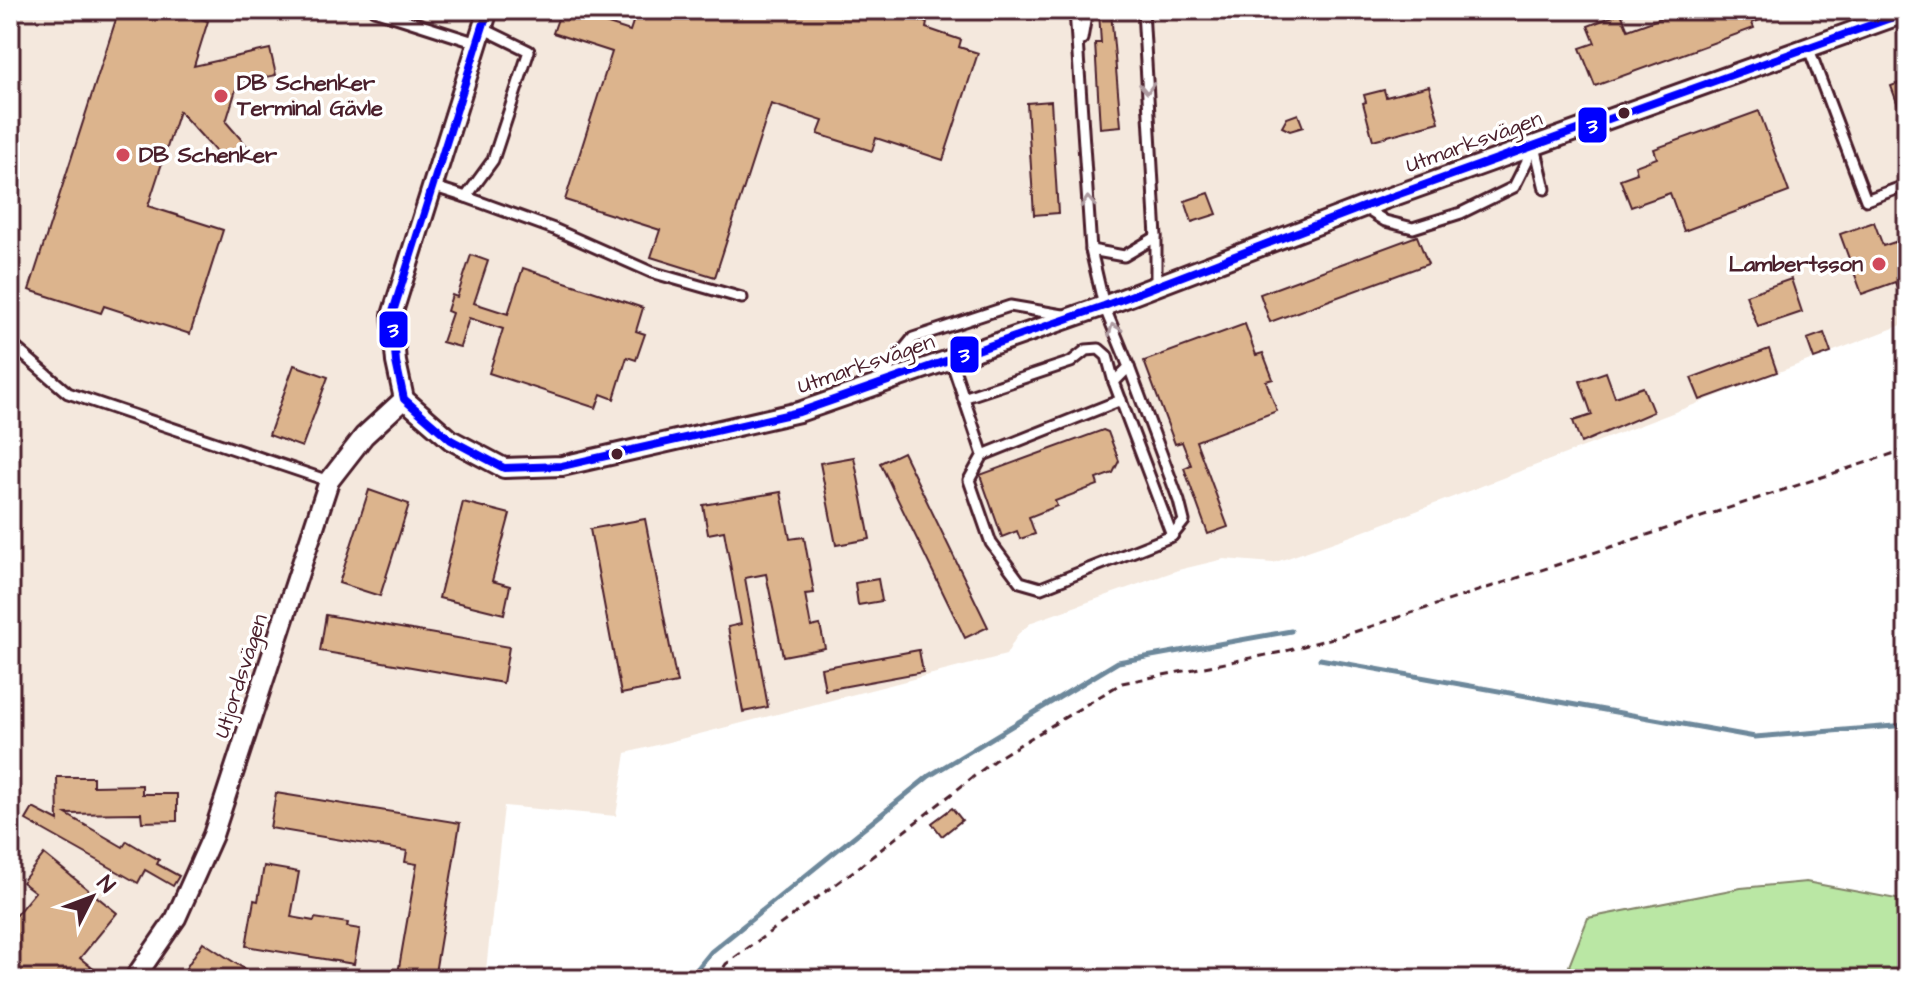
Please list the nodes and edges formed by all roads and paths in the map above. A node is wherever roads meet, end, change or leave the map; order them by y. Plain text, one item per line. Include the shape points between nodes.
1 (15, 10) edge
2 (374, 10) edge
3 (488, 10) edge
4 (1075, 10) edge
5 (1087, 10) edge
6 (1143, 10) edge
7 (1907, 12) edge
8 (10, 30) edge
9 (480, 36) junction
10 (1809, 49) junction
11 (1079, 55) junction
12 (1535, 146) junction
13 (1907, 185) edge
14 (432, 186) junction
15 (1545, 189) dead end
16 (466, 197) junction
17 (1363, 207) junction
18 (1156, 237) junction
19 (1091, 250) junction
20 (1156, 287) junction
21 (742, 298) dead end
22 (1104, 306) junction
23 (1070, 316) junction
24 (10, 343) edge
25 (951, 360) junction
26 (1129, 367) junction
27 (1114, 382) junction
28 (874, 386) junction
29 (963, 398) junction
30 (404, 399) junction
31 (1121, 400) junction
32 (1907, 449) edge
33 (983, 455) junction
34 (329, 481) junction
35 (1172, 536) junction
36 (134, 979) edge
37 (716, 979) edge

1 - 8 lane
2 - 9 lane
3 - 9 street
4 - 11 lane
5 - 11 lane
6 -> 18 lane
7 - 10 street, Utmarksvägen
9 - 14 street
9 - 16 lane via 529,51 493,160
10 - 12 street, Utmarksvägen
10 - 13 lane via 1866,200
19 -> 11 lane
12 - 15 lane
12 - 17 street, Utmarksvägen
12 - 17 lane via 1514,187 1461,213 1413,228 1385,221
14 - 16 lane
14 - 30 street via 392,315
16 - 21 lane via 651,272
17 - 20 street, Utmarksvägen
18 - 19 lane via 1124,256
18 - 20 lane
19 - 22 lane
20 - 22 street, Utmarksvägen
22 - 23 street, Utmarksvägen
26 -> 22 lane
23 - 25 street, Utmarksvägen
23 - 28 lane via 1010,306 913,338
24 - 34 lane via 68,393
25 - 28 street, Utmarksvägen
25 - 29 lane
26 - 27 lane
26 - 35 lane via 1179,501 1184,521
27 - 29 lane via 1107,356 1099,349 1086,350 1071,362
27 - 31 lane
28 - 30 street, Utmarksvägen via 799,412 562,466 504,468 451,440
29 - 33 lane
30 - 34 street, Utjordsvägen via 364,436
31 - 33 lane
31 - 35 lane
32 - 37 path via 1351,633 1122,683 996,759 726,964
33 - 35 lane via 969,480 991,543 1020,582 1041,588
34 - 36 street, Utjordsvägen via 213,835 176,918

